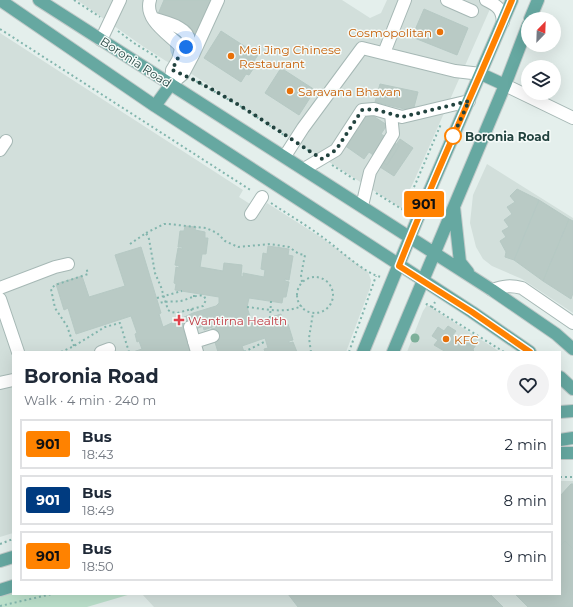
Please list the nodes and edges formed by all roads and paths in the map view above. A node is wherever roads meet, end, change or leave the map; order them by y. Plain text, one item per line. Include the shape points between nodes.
1 (0, 0) edge
2 (39, 0) edge
3 (74, 0) edge
4 (120, 0) edge
5 (150, 0) edge
6 (218, 0) edge
7 (405, 0) edge
8 (447, 0) edge
9 (486, 0) edge
10 (512, 0) edge
11 (538, 0) edge
12 (472, 10) dead end
13 (533, 12) edge
14 (503, 22) junction
15 (108, 23) junction
16 (0, 29) edge
17 (101, 40) junction
18 (521, 43) edge
19 (181, 52) junction
20 (384, 54) junction
21 (193, 55) junction
22 (172, 70) junction
23 (183, 74) junction
24 (481, 74) junction
25 (171, 84) junction
26 (505, 85) junction
27 (469, 101) junction
28 (155, 106) junction
29 (391, 114) junction
30 (573, 118) edge
31 (440, 124) dead end
32 (294, 141) junction
33 (285, 156) junction
34 (322, 159) junction
35 (304, 169) junction
36 (366, 187) junction
37 (258, 195) junction
38 (362, 206) junction
39 (454, 206) junction
40 (250, 214) dead end
41 (200, 227) junction
42 (200, 231) dead end
43 (146, 233) junction
44 (411, 236) junction
45 (130, 244) dead end
46 (434, 252) junction
47 (68, 264) dead end
48 (399, 266) junction
49 (86, 267) dead end
50 (470, 275) junction
51 (376, 276) junction
52 (393, 281) junction
53 (422, 281) junction
54 (302, 282) junction
55 (0, 288) edge
56 (492, 290) junction
57 (182, 291) dead end
58 (194, 293) dead end
59 (164, 296) junction
60 (194, 297) junction
61 (157, 298) dead end
62 (0, 299) edge
63 (166, 301) junction
64 (271, 301) dead end
65 (158, 302) dead end
66 (427, 304) dead end
67 (302, 306) junction
68 (247, 307) dead end
69 (191, 309) junction
70 (270, 310) junction
71 (192, 313) dead end
72 (314, 313) junction
73 (270, 318) dead end
74 (570, 321) edge
75 (190, 327) dead end
76 (556, 334) junction
77 (213, 336) dead end
78 (266, 341) dead end
79 (74, 346) junction
80 (196, 347) edge
81 (573, 349) edge
82 (18, 351) edge
83 (63, 351) edge
84 (128, 351) edge
85 (252, 351) edge
86 (311, 351) edge
87 (349, 351) edge
88 (363, 351) edge
89 (393, 351) edge
90 (501, 351) edge
91 (529, 351) edge
92 (561, 378) edge
93 (12, 380) edge
94 (0, 383) edge
95 (573, 389) edge
96 (573, 410) edge
97 (561, 412) edge
98 (573, 438) edge
99 (561, 440) edge
100 (561, 452) edge
101 (573, 453) edge
102 (561, 477) edge
103 (573, 477) edge
104 (12, 539) edge
105 (0, 544) edge
106 (12, 557) edge
107 (0, 561) edge
108 (12, 586) edge
109 (0, 590) edge
110 (48, 595) edge
111 (0, 606) edge

1 - 28 main road, Boronia Road
2 - 17 main road, Boronia Road
3 - 15 path
4 - 15 street
5 - 19 street via 148,8 152,18 188,34 188,42
6 - 21 street
7 - 20 street
8 - 12 street
9 - 14 street via 500,9
10 - 14 main road
11 - 13 main road
14 - 24 main road
15 - 17 street
15 - 22 path via 158,58 160,64
16 - 37 path
17 - 25 main road, Boronia Road
18 - 26 main road
19 - 21 street
19 - 22 street
20 - 24 street via 455,71
20 - 32 street via 362,48
21 - 23 street
22 - 25 street
23 - 25 street
23 - 32 path via 240,106
24 - 26 main road
24 - 27 main road
25 - 28 main road
25 - 33 main road, Boronia Road
26 - 30 street
26 - 39 main road
27 - 29 street via 402,117
27 - 44 main road
28 - 48 main road, Boronia Road
29 - 34 street via 374,109 362,110 336,150
29 - 36 street via 393,134 370,172
31 - 36 path via 402,210
32 - 33 street
32 - 34 path
33 - 35 main road, Boronia Road
34 - 35 street
34 - 36 path
35 - 38 main road, Boronia Road
36 - 38 street
37 - 40 street
37 - 51 path
38 - 44 main road, Boronia Road
39 - 46 main road
39 - 50 main road via 460,262
41 - 42 path
41 - 43 path via 164,224
41 - 54 path via 212,230 225,241 238,247 270,244 289,247 305,255
43 - 45 path
43 - 59 path via 154,273
44 - 46 main road, Boronia Road
44 - 48 main road
46 - 50 main road, Boronia Road
46 - 53 main road
47 - 55 street
48 - 52 main road
48 - 53 main road, Boronia Road
49 - 79 path via 88,274 55,285 51,289 55,308 67,326
50 - 56 main road, Boronia Road
51 - 52 path
51 - 87 path
52 - 88 main road
53 - 89 main road
53 - 91 main road, Boronia Road
54 - 67 path via 297,294
54 - 72 path via 310,277 316,277 331,286 333,299 329,307
56 - 74 street via 502,286 522,288
56 - 76 main road, Boronia Road
57 - 59 path
58 - 60 path
59 - 61 path
59 - 63 path
60 - 63 path via 181,301
60 - 69 path via 204,296 206,302 203,306
62 - 82 street
63 - 65 path
63 - 69 path via 171,312
64 - 70 path
66 - 90 path
67 - 70 path
67 - 72 path
68 - 70 path
69 - 71 path
70 - 73 path
72 - 86 path via 309,338
74 - 76 street
75 - 80 street
76 - 81 main road, Boronia Road
77 - 80 street
78 - 85 path
79 - 83 path
79 - 84 path via 105,327 120,323
92 - 95 main road
93 - 94 street
96 - 97 main road
98 - 99 main road
100 - 101 main road
102 - 103 path
104 - 105 path
106 - 107 main road
108 - 109 main road
110 - 111 path

